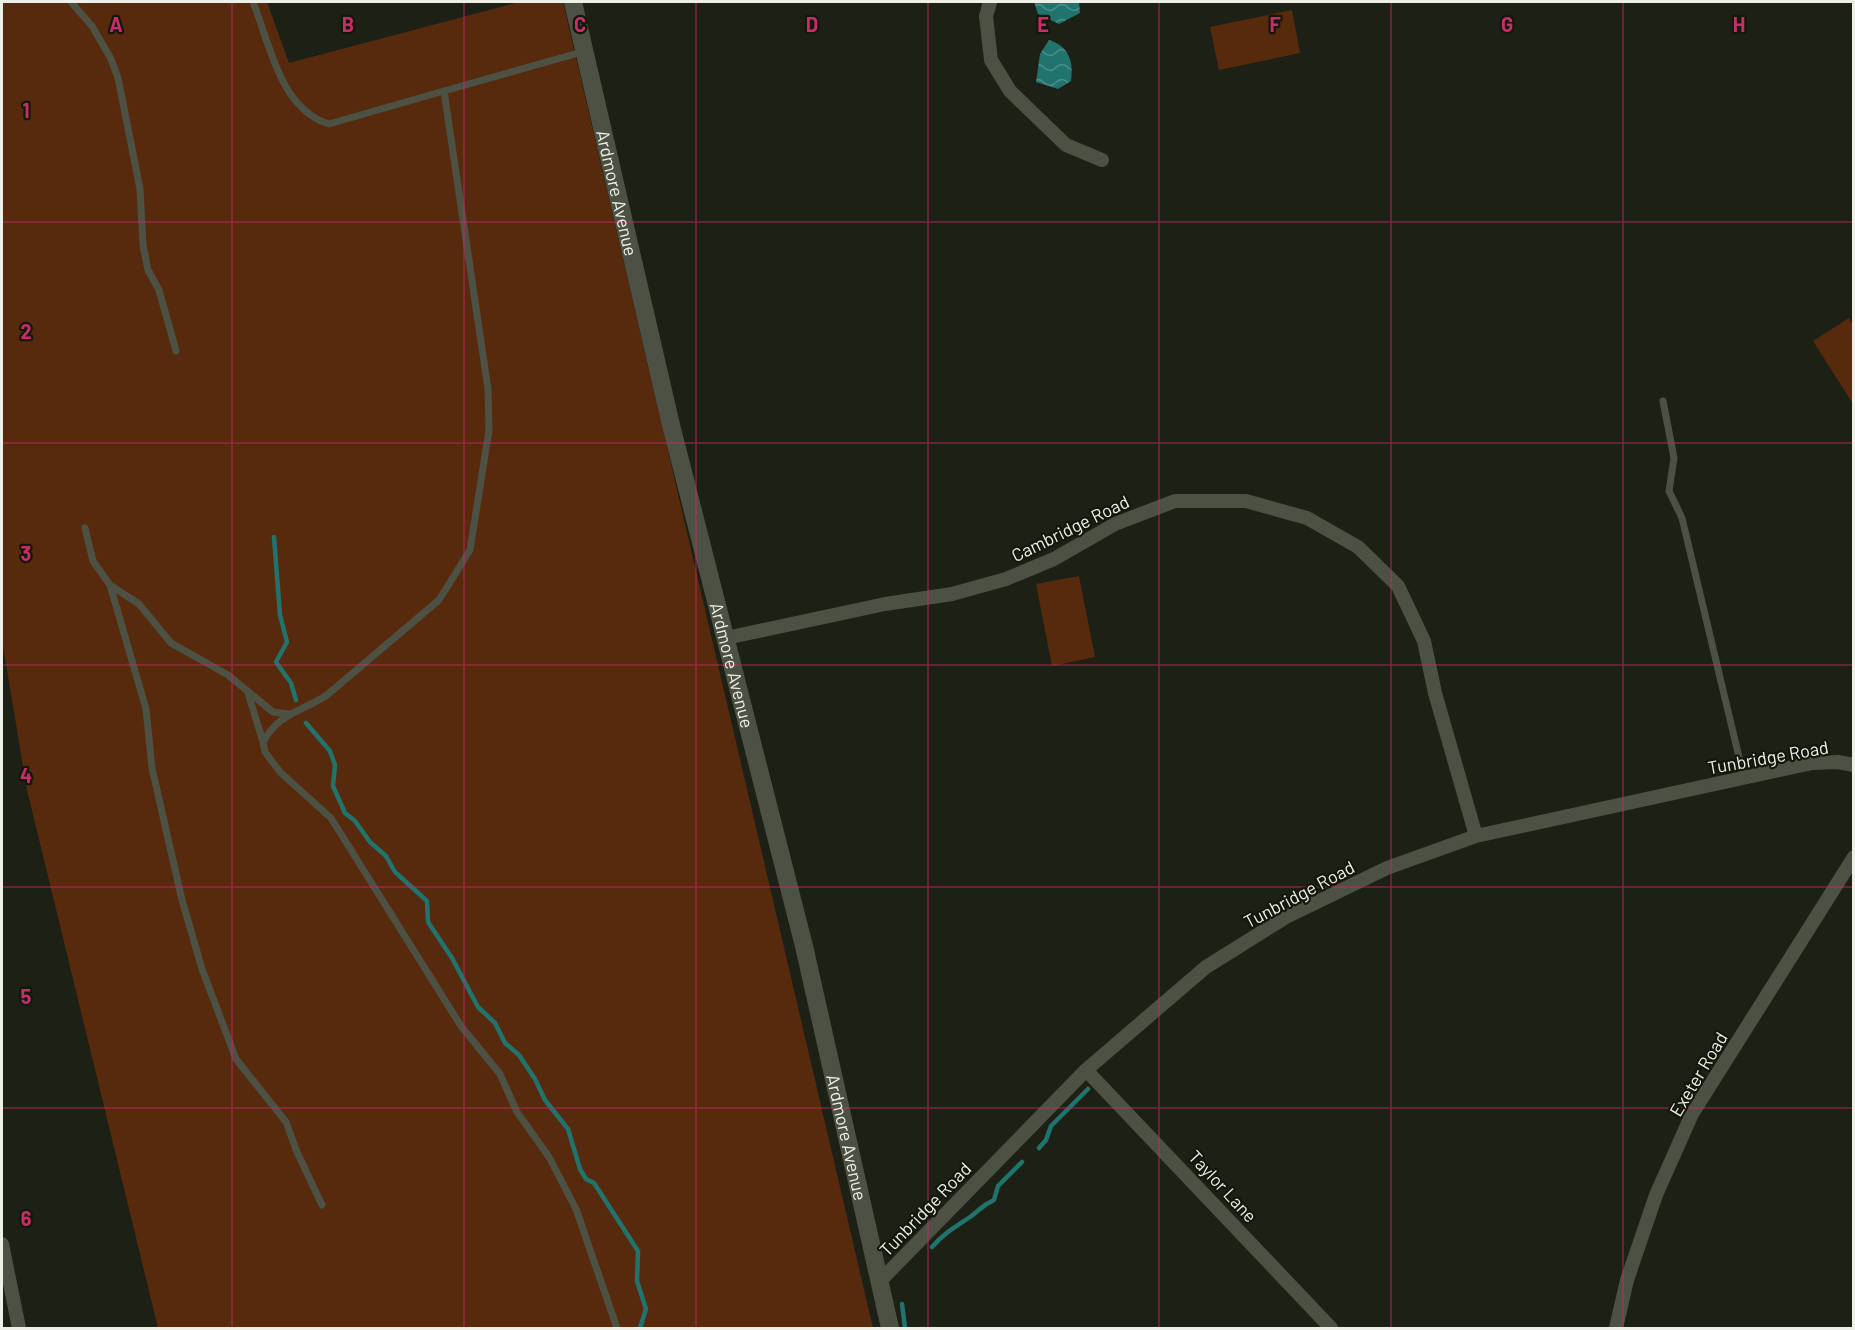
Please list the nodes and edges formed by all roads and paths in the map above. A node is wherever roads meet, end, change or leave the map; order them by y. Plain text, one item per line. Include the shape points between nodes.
1 (71, 2) edge
2 (253, 2) edge
3 (573, 2) edge
4 (990, 2) edge
5 (575, 54) dead end
6 (444, 91) junction
7 (1102, 160) dead end
8 (176, 351) dead end
9 (1663, 401) dead end
10 (85, 528) dead end
11 (110, 585) junction
12 (726, 638) junction
13 (247, 690) junction
14 (289, 714) junction
15 (263, 742) junction
16 (1854, 765) edge
17 (1744, 778) junction
18 (1476, 836) junction
19 (1854, 857) edge
20 (1086, 1070) junction
21 (322, 1205) dead end
22 (2, 1244) edge
23 (880, 1281) junction
24 (19, 1329) edge
25 (617, 1329) edge
26 (890, 1329) edge
27 (1331, 1329) edge
28 (1616, 1329) edge

1 - 8 lane via 92,26 118,78 140,189 148,270 159,290
2 - 6 lane via 282,81 314,119 329,124
3 - 12 street, Ardmore Avenue
4 - 7 street via 986,16 991,60 1010,91 1066,145
5 - 6 lane
6 - 14 lane via 488,389 489,430 470,550 439,600 327,695
9 - 17 lane via 1674,458 1669,491 1682,518
10 - 11 lane via 93,561
11 - 13 lane via 139,604 171,644
11 - 21 lane via 146,709 152,768 202,969 236,1059 286,1122
12 - 18 street, Cambridge Road via 952,594 1006,579 1054,559 1115,524 1175,501 1246,501 1307,518 1359,547 1398,586 1424,641
12 - 23 street, Ardmore Avenue via 804,946
13 - 14 lane via 273,712
13 - 15 lane
14 - 15 lane via 272,726
15 - 25 lane via 265,752 280,772 331,818 461,1026 500,1074 517,1112 549,1157 576,1209
16 - 17 street, Tunbridge Road via 1812,763
17 - 18 street, Tunbridge Road
18 - 20 street, Tunbridge Road via 1387,868 1286,917 1206,967
19 - 28 street, Exeter Road via 1692,1114 1656,1195 1627,1280
20 - 23 street, Tunbridge Road
20 - 27 street, Taylor Lane
22 - 24 street
23 - 26 street, Ardmore Avenue

